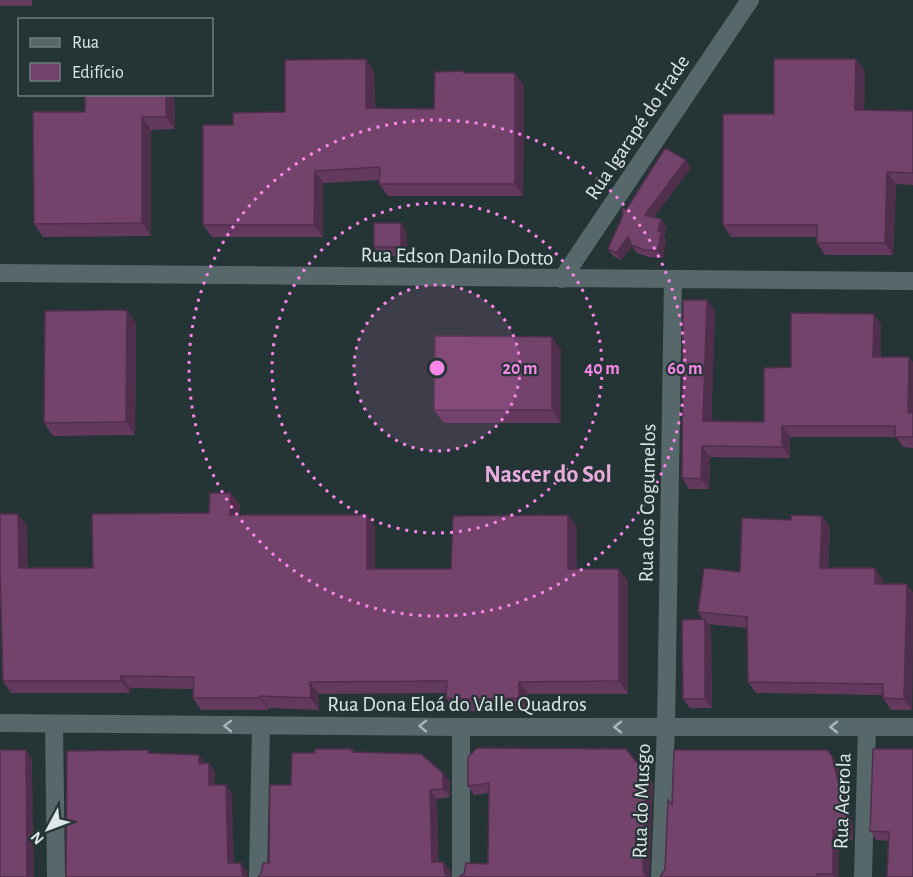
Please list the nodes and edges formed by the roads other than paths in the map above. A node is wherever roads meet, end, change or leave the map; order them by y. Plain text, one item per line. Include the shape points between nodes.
1 (750, 0) edge
2 (0, 273) edge
3 (562, 279) junction
4 (673, 280) junction
5 (913, 281) edge
6 (0, 723) edge
7 (54, 724) junction
8 (261, 726) junction
9 (666, 727) junction
10 (867, 727) junction
11 (913, 727) edge
12 (461, 728) junction
13 (56, 877) edge
14 (258, 877) edge
15 (461, 877) edge
16 (660, 877) edge
17 (863, 877) edge

1 - 3 street, Rua Igarapé do Frade
2 - 3 street, Rua Edson Danilo Dotto
3 - 4 street, Rua Edson Danilo Dotto
4 - 5 street, Rua Edson Danilo Dotto
4 - 9 street, Rua dos Cogumelos
6 - 7 street, Rua Dona Eloá do Valle Quadros
8 -> 7 street, Rua Dona Eloá do Valle Quadros
7 - 13 street
12 -> 8 street, Rua Dona Eloá do Valle Quadros
8 - 14 street
10 -> 9 street, Rua Dona Eloá do Valle Quadros
9 -> 12 street, Rua Dona Eloá do Valle Quadros
9 - 16 street, Rua do Musgo
10 - 11 street, Rua Dona Eloá do Valle Quadros
10 - 17 street, Rua Acerola
12 - 15 street

